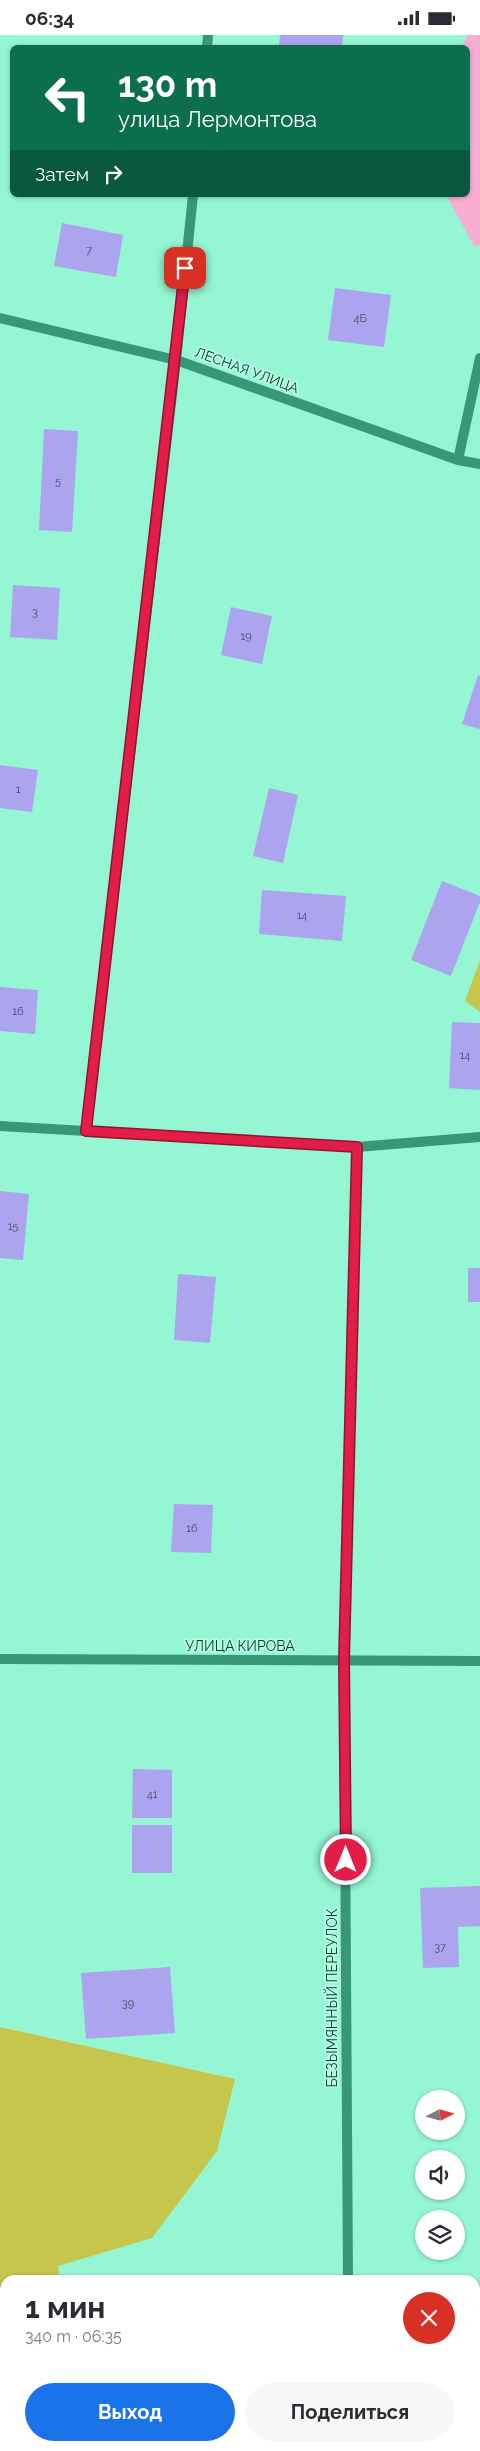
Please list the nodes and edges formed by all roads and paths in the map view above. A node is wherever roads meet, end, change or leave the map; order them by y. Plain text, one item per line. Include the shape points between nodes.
1 (192, 197) edge
2 (0, 318) edge
3 (480, 358) edge
4 (176, 360) junction
5 (458, 460) junction
6 (480, 464) edge
7 (0, 1126) edge
8 (86, 1131) junction
9 (480, 1137) edge
10 (357, 1147) junction
11 (0, 1659) edge
12 (344, 1660) junction
13 (480, 1661) edge
14 (348, 2275) edge

1 - 4 street
2 - 4 street, ЛЕСНАЯ УЛИЦА
3 - 5 street
4 - 5 street, ЛЕСНАЯ УЛИЦА
4 - 8 street
5 - 6 street, ЛЕСНАЯ УЛИЦА
7 - 8 street
8 - 10 street
9 - 10 street
10 - 12 street, БЕЗЫМЯННЫЙ ПЕРЕУЛОК
11 - 12 street, УЛИЦА КИРОВА
12 - 13 street, УЛИЦА КИРОВА
12 - 14 street, БЕЗЫМЯННЫЙ ПЕРЕУЛОК

